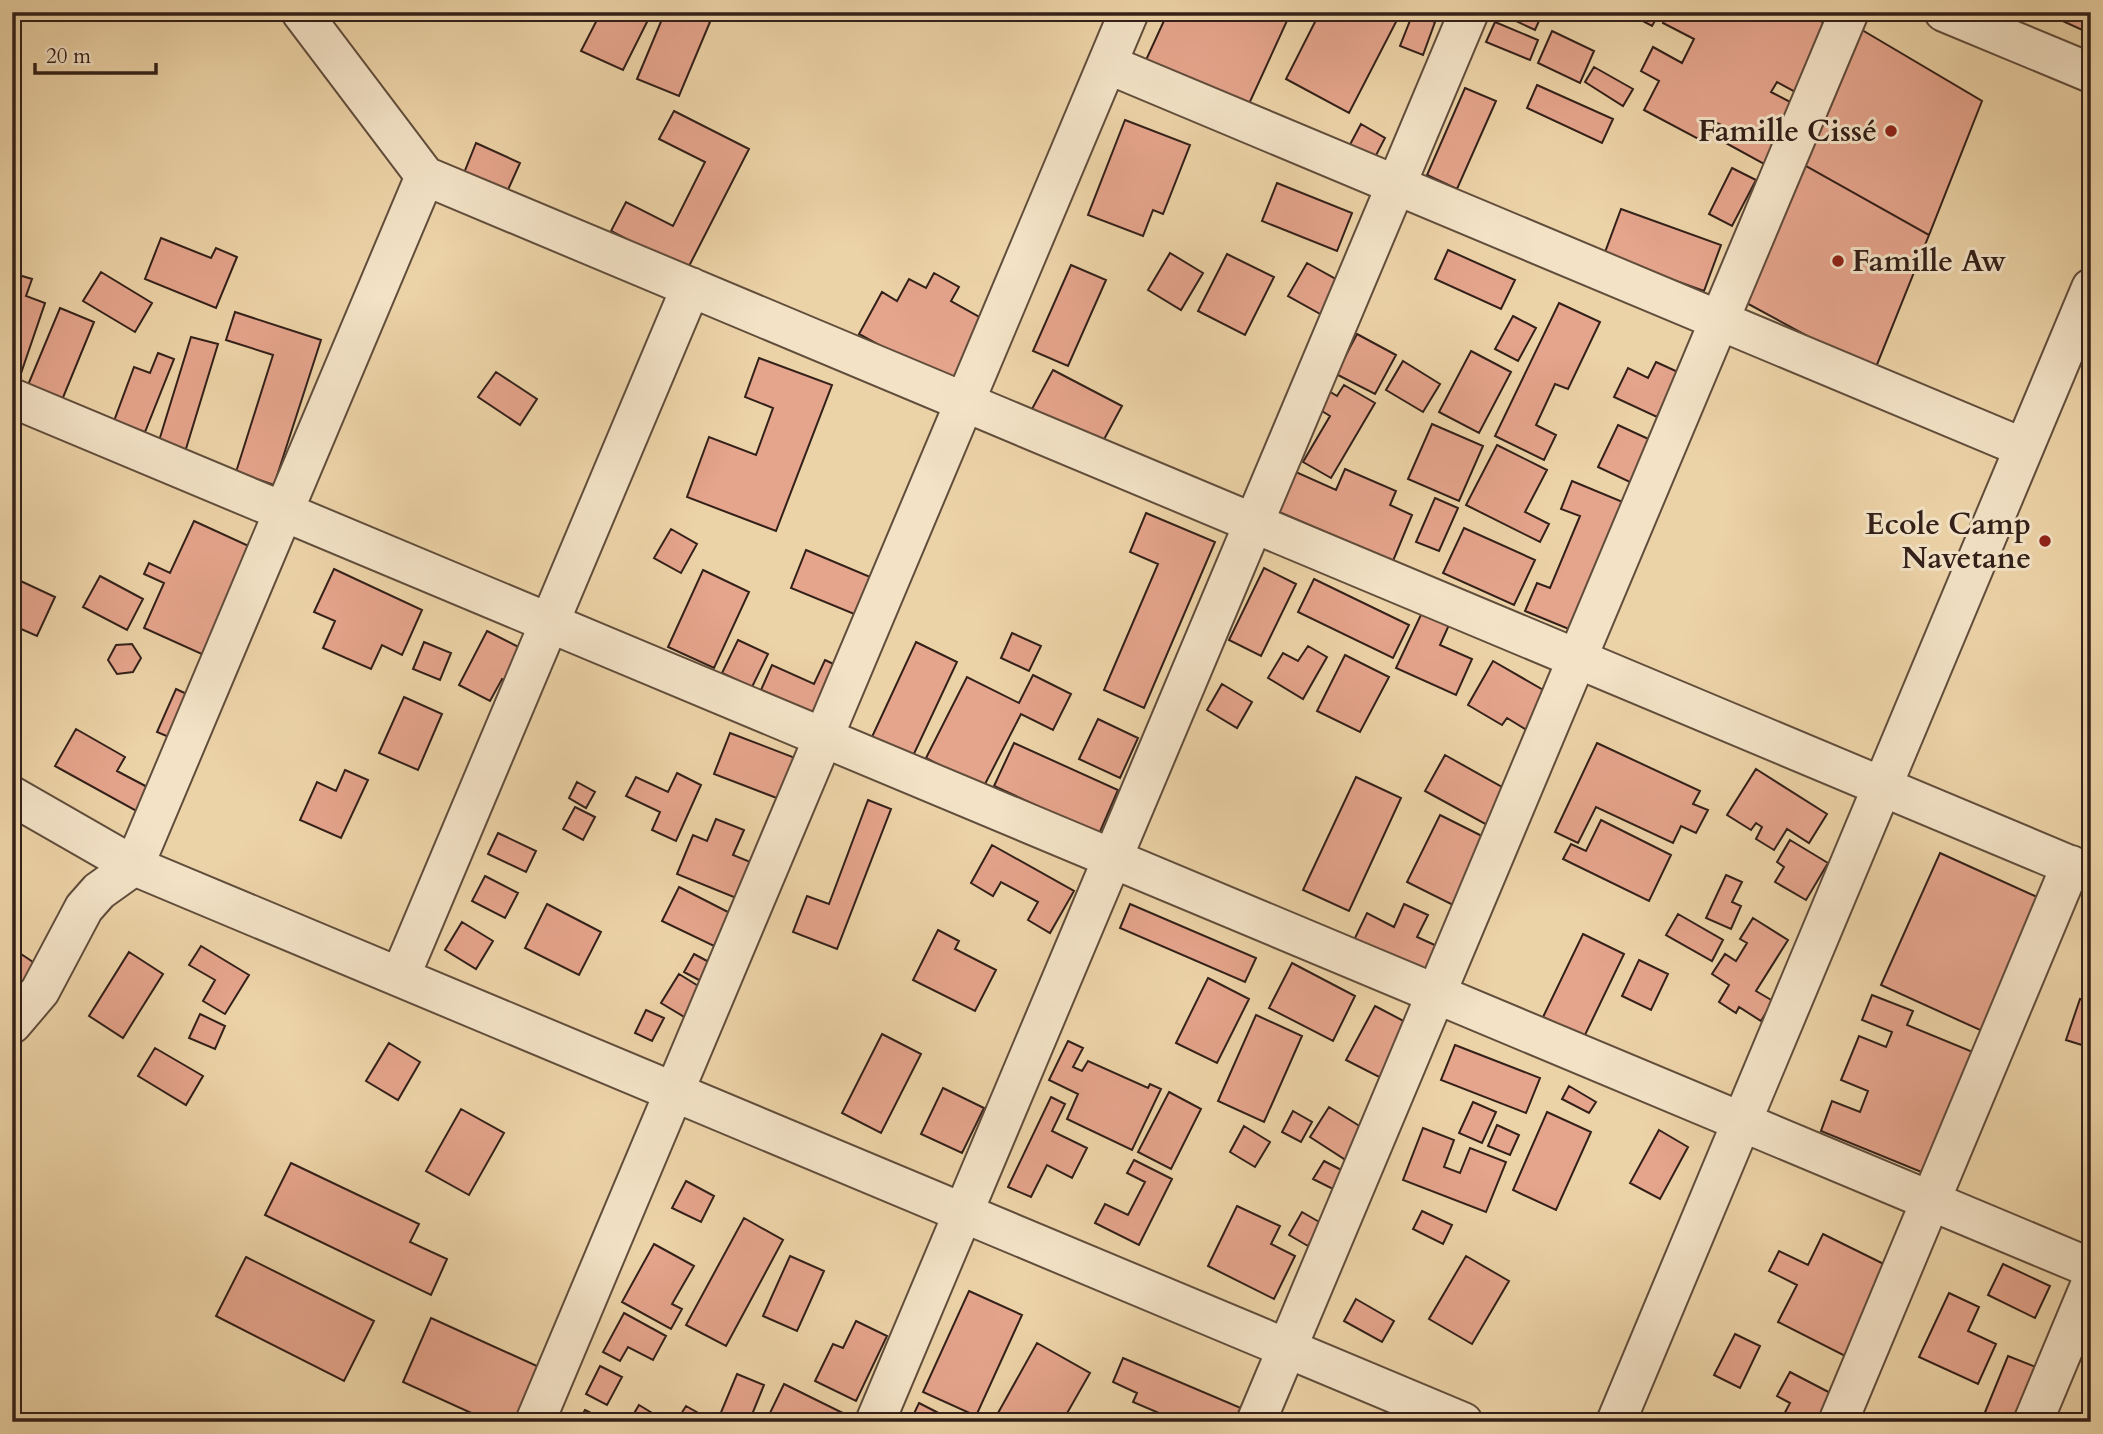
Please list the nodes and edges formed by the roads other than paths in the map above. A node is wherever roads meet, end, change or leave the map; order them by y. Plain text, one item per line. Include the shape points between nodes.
1 (301, 12) edge
2 (1129, 12) edge
3 (1469, 12) edge
4 (1849, 12) edge
5 (1944, 12) edge
6 (1107, 64) junction
7 (2091, 73) edge
8 (425, 176) junction
9 (1396, 185) junction
10 (691, 287) junction
11 (2091, 288) edge
12 (1719, 321) junction
13 (12, 398) edge
14 (965, 403) junction
15 (2024, 448) junction
16 (284, 511) junction
17 (1254, 523) junction
18 (549, 623) junction
19 (1577, 658) junction
20 (824, 737) junction
21 (1882, 787) junction
22 (12, 796) edge
23 (1112, 859) junction
24 (134, 866) junction
25 (2081, 870) edge
26 (400, 977) junction
27 (1436, 994) junction
28 (12, 1024) edge
29 (674, 1092) junction
30 (1742, 1122) junction
31 (1930, 1201) junction
32 (963, 1213) junction
33 (2091, 1268) edge
34 (2091, 1283) edge
35 (1287, 1348) junction
36 (536, 1422) edge
37 (875, 1422) edge
38 (1256, 1422) edge
39 (1463, 1422) edge
40 (1616, 1422) edge
41 (1838, 1422) edge
42 (2033, 1422) edge

1 - 8 street
2 - 6 street
3 - 9 street
4 - 12 street
5 - 7 street
6 - 9 street
6 - 14 street
8 - 10 street
8 - 16 street
9 - 12 street
9 - 17 street
10 - 14 street
10 - 18 street
11 - 15 street
12 - 15 street
12 - 19 street
13 - 16 street
14 - 17 street
14 - 20 street
15 - 21 street
16 - 18 street
16 - 24 street
17 - 19 street
17 - 23 street
18 - 20 street
18 - 26 street
19 - 21 street
19 - 27 street
20 - 23 street
20 - 29 street
21 - 25 street
21 - 30 street
22 - 24 street
23 - 27 street
23 - 32 street
24 - 26 street
24 - 28 street via 84,908 40,991
25 - 31 street
26 - 29 street
27 - 30 street
27 - 35 street
29 - 32 street
29 - 36 street
30 - 31 street
30 - 40 street
31 - 33 street
31 - 41 street
32 - 35 street
32 - 37 street
34 - 42 street
35 - 38 street
35 - 39 street

